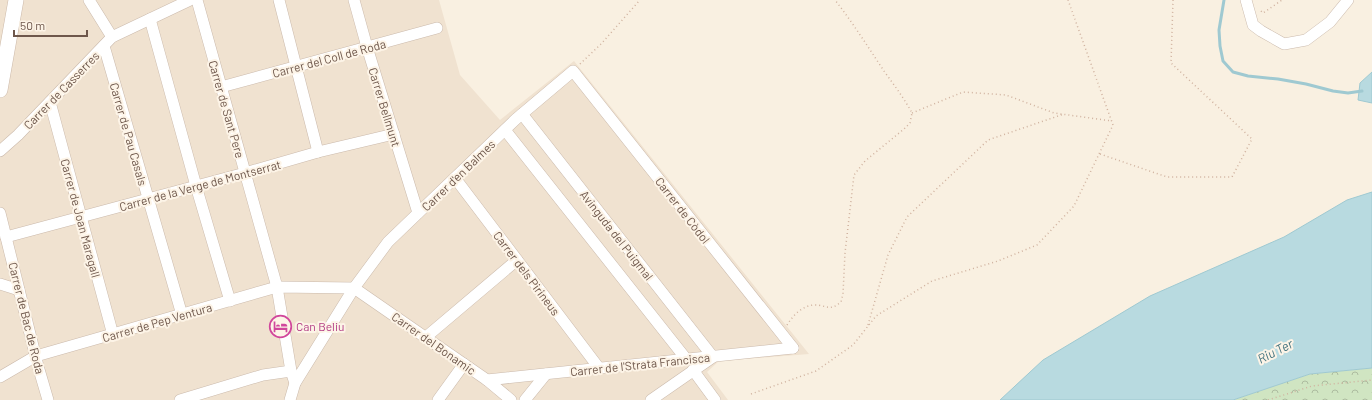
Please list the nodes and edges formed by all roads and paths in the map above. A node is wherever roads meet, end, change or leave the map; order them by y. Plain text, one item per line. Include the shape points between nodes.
1 (16, 0) edge
2 (89, 0) edge
3 (190, 0) edge
4 (197, 0) edge
5 (278, 0) edge
6 (354, 0) edge
7 (640, 0) edge
8 (835, 0) edge
9 (1068, 0) edge
10 (1173, 0) edge
11 (1282, 0) edge
12 (1348, 0) edge
13 (1246, 2) edge
14 (150, 19) junction
15 (437, 28) dead end
16 (112, 37) junction
17 (104, 46) junction
18 (367, 47) junction
19 (296, 67) junction
20 (573, 72) junction
21 (221, 87) junction
22 (0, 90) edge
23 (50, 102) junction
24 (912, 113) junction
25 (522, 114) junction
26 (1064, 114) junction
27 (1112, 121) junction
28 (505, 130) junction
29 (394, 134) junction
30 (0, 151) edge
31 (318, 152) junction
32 (1100, 154) junction
33 (245, 173) junction
34 (455, 178) junction
35 (196, 186) junction
36 (148, 199) junction
37 (0, 213) edge
38 (418, 213) junction
39 (81, 217) junction
40 (6, 237) junction
41 (517, 260) junction
42 (0, 284) edge
43 (277, 287) junction
44 (354, 288) junction
45 (20, 290) junction
46 (230, 301) junction
47 (182, 315) junction
48 (868, 326) junction
49 (113, 335) junction
50 (782, 335) junction
51 (426, 337) junction
52 (793, 348) joint
53 (36, 356) junction
54 (713, 357) junction
55 (687, 360) junction
56 (464, 364) junction
57 (599, 368) junction
58 (693, 370) junction
59 (291, 371) junction
60 (546, 374) junction
61 (0, 377) edge
62 (487, 380) junction
63 (1372, 380) edge
64 (295, 383) junction
65 (751, 394) dead end
66 (48, 400) edge
67 (180, 400) edge
68 (290, 400) edge
69 (438, 400) edge
70 (511, 400) edge
71 (525, 400) edge
72 (651, 400) edge
73 (716, 400) edge
74 (1268, 400) edge

1 - 22 street
2 - 16 street
3 - 14 street, Carrer de Casserres
4 - 21 street, Carrer de Sant Pere
5 - 19 street
6 - 18 street, Carrer Bellmunt
7 - 20 path
8 - 24 path
9 - 27 path
10 - 32 path via 1171,63 1252,139 1232,177 1168,177
11 - 13 path via 1263,13
12 - 13 street via 1330,22 1306,40 1284,44 1253,25
14 - 16 street, Carrer de Casserres
14 - 35 street
15 - 18 street, Carrer del Coll de Roda
16 - 17 street, Carrer de Casserres
17 - 23 street, Carrer de Casserres
17 - 36 street, Carrer de Pau Casals
18 - 19 street, Carrer del Coll de Roda
18 - 29 street, Carrer Bellmunt
19 - 21 street, Carrer del Coll de Roda
19 - 31 street
20 - 25 street, Carrer d'en Balmes
20 - 50 street, Carrer de Còdol
21 - 33 street, Carrer de Sant Pere
23 - 30 street, Carrer de Casserres
23 - 39 street, Carrer de Joan Maragall
24 - 26 path via 963,92 1006,95 1054,113
24 - 50 path via 910,123 865,161 854,175 841,302 834,308 815,305 804,308 792,317
25 - 28 street, Carrer d'en Balmes
25 - 54 street, Avinguda del Puigmal
26 - 27 path
26 - 48 path via 988,140 907,217 888,255
27 - 32 path via 1113,125
28 - 34 street, Carrer d'en Balmes
28 - 55 street, Avinguda del Puigmal
29 - 31 street, Carrer de la Verge de Montserrat
29 - 38 street, Carrer Bellmunt
31 - 33 street, Carrer de la Verge de Montserrat
32 - 48 path via 1074,206 1037,246 932,281 876,316
33 - 35 street, Carrer de la Verge de Montserrat
33 - 43 street, Carrer de Sant Pere
34 - 38 street, Carrer d'en Balmes
34 - 41 street, Carrer dels Pirineus
35 - 36 street, Carrer de la Verge de Montserrat
35 - 46 street
36 - 39 street, Carrer de la Verge de Montserrat
36 - 47 street, Carrer de Pau Casals
37 - 40 street, Carrer de Bac de Roda
38 - 44 street, Carrer d'en Balmes via 388,242
39 - 40 street, Carrer de la Verge de Montserrat
39 - 49 street, Carrer de Joan Maragall
40 - 45 street, Carrer de Bac de Roda
41 - 51 street
41 - 57 street, Carrer dels Pirineus
42 - 45 street
43 - 44 street, Carrer de Pep Ventura
43 - 46 street, Carrer de Pep Ventura
43 - 59 street, Carrer de Sant Pere
44 - 51 street, Carrer del Bonamic
44 - 64 street, Carrer d'en Balmes
45 - 53 street, Carrer de Bac de Roda
46 - 47 street, Carrer de Pep Ventura
47 - 49 street, Carrer de Pep Ventura
48 - 65 path via 853,345 816,371
49 - 53 street, Carrer de Pep Ventura
50 - 52 street, Carrer de Còdol
51 - 56 street, Carrer del Bonamic
52 - 54 street, Carrer de l'Strata Francisca
53 - 61 street, Carrer de Pep Ventura
53 - 66 street, Carrer de Bac de Roda
54 - 55 street, Carrer de l'Strata Francisca
54 - 58 street
55 - 57 street, Carrer de l'Strata Francisca
56 - 62 street, Carrer del Bonamic
56 - 69 street
57 - 60 street, Carrer de l'Strata Francisca
58 - 72 street
58 - 73 street
59 - 64 street, Carrer de Sant Pere
59 - 67 street via 263,375
60 - 62 street, Carrer de l'Strata Francisca
60 - 71 street
62 - 70 street, Carrer del Bonamic
63 - 74 path via 1312,386
64 - 68 street, Carrer d'en Balmes

